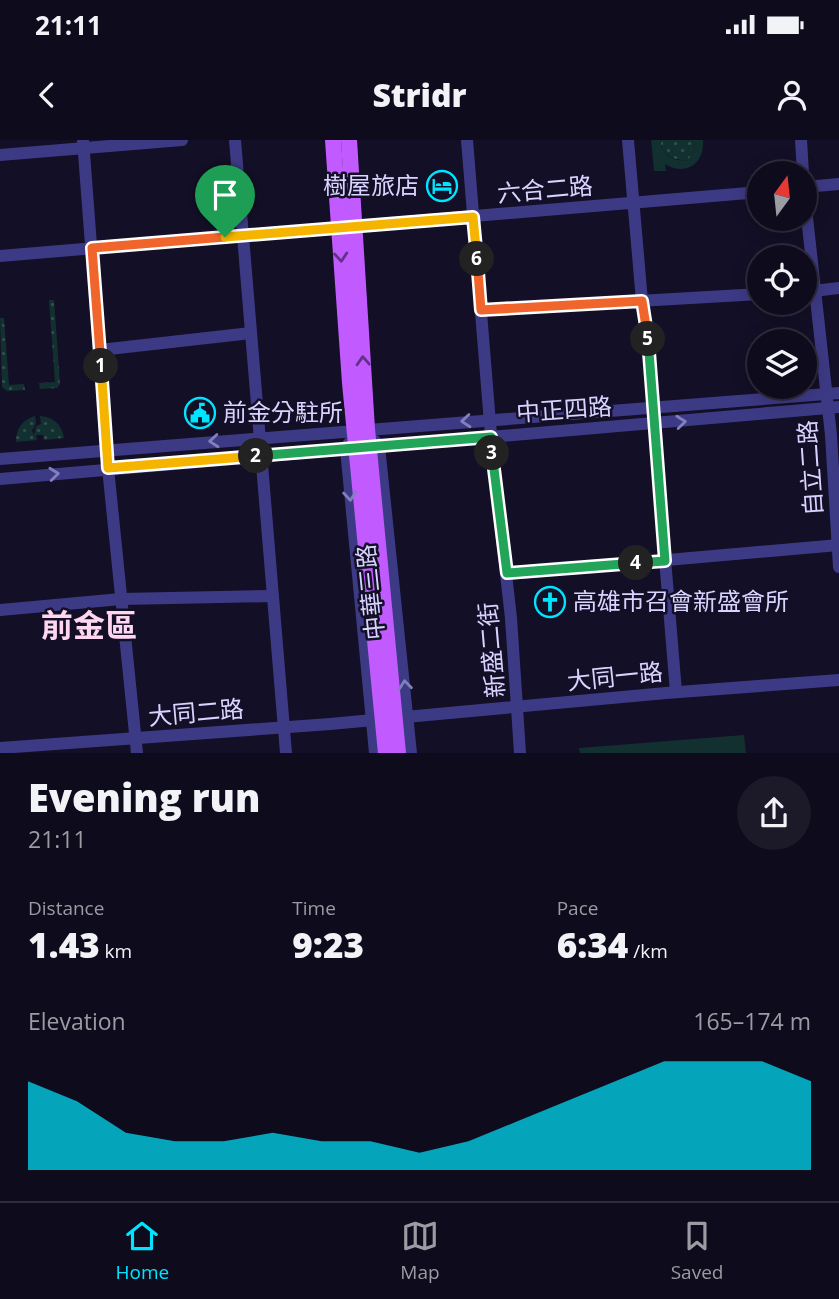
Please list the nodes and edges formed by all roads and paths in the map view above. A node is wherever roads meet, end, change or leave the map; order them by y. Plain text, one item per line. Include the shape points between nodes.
1 (182, 140) edge
2 (235, 140) edge
3 (333, 140) edge
4 (349, 140) edge
5 (467, 140) edge
6 (628, 140) edge
7 (801, 140) edge
8 (84, 144) edge
9 (0, 155) edge
10 (802, 161) edge
11 (839, 184) edge
12 (817, 186) edge
13 (747, 193) edge
14 (634, 204) junction
15 (473, 217) junction
16 (347, 226) junction
17 (243, 235) junction
18 (92, 248) junction
19 (0, 256) edge
20 (839, 288) edge
21 (817, 290) edge
22 (747, 295) edge
23 (642, 301) junction
24 (481, 310) junction
25 (816, 315) edge
26 (251, 333) junction
27 (100, 350) junction
28 (833, 394) edge
29 (834, 408) edge
30 (654, 409) junction
31 (490, 419) junction
32 (655, 424) junction
33 (361, 430) junction
34 (260, 437) junction
35 (491, 437) junction
36 (363, 448) junction
37 (108, 451) junction
38 (261, 456) junction
39 (0, 459) edge
40 (108, 468) junction
41 (0, 479) edge
42 (838, 545) edge
43 (665, 561) junction
44 (839, 567) edge
45 (507, 573) junction
46 (273, 596) junction
47 (121, 600) junction
48 (0, 610) edge
49 (839, 680) edge
50 (676, 692) junction
51 (517, 708) junction
52 (390, 719) junction
53 (284, 727) junction
54 (136, 739) junction
55 (0, 748) edge
56 (137, 753) edge
57 (286, 753) edge
58 (375, 753) edge
59 (386, 753) edge
60 (398, 753) edge
61 (411, 753) edge
62 (520, 753) edge

1 - 8 street
2 - 17 street
3 - 16 main road, 中華三路
4 - 16 main road, 中華三路
5 - 15 street, 新盛二街
6 - 14 street
7 - 10 street
8 - 9 street
8 - 18 street
11 - 12 street
13 - 14 street, 六合二路
14 - 15 street, 六合二路
14 - 23 street
15 - 16 street, 六合二路
15 - 24 street, 新盛二街
16 - 17 street, 六合二路
16 - 33 main road, 中華三路
17 - 18 street, 六合二路
17 - 26 street
18 - 19 street, 六合二路
18 - 27 street
20 - 21 street
22 - 23 street
23 - 24 street
23 - 30 street
24 - 31 street, 新盛二街
25 - 28 street, 自立二路
26 - 27 street
26 - 34 street
27 - 37 street
28 - 29 street, 自立二路
28 - 30 street, 中正四路
32 -> 29 street, 中正四路
29 - 42 street, 自立二路
30 - 31 street, 中正四路
30 - 32 street
31 -> 33 street, 中正四路
31 - 35 street, 新盛二街
32 - 35 street, 中正四路
32 - 43 street
33 - 34 street, 中正四路
33 - 36 main road, 中華三路
33 - 36 street, 中華三路
34 -> 37 street, 中正四路
34 - 38 street
35 - 36 street, 中正四路
35 - 45 street, 新盛二街
36 - 38 street, 中正四路
36 - 52 main road, 中華三路
36 -> 52 street, 中華三路
37 - 39 street, 中正四路
37 - 40 street
38 - 40 street, 中正四路
38 - 46 street
41 -> 40 street, 中正四路
40 - 47 street
42 - 43 street
42 - 44 street, 自立二路
43 - 45 street
43 - 50 street
45 - 51 street, 新盛二街
46 - 47 street
46 - 53 street
47 - 48 street
47 - 54 street
49 - 50 street, 大同一路
50 - 51 street, 大同一路
51 - 52 street, 大同一路
51 - 62 street, 新盛二街
52 - 53 street, 大同二路
52 - 58 street, 中華三路
52 - 59 main road, 中華三路
52 - 60 main road, 中華三路
52 - 61 street, 中華三路
53 - 54 street, 大同二路
53 - 57 street
54 - 55 street, 大同二路
54 - 56 street

